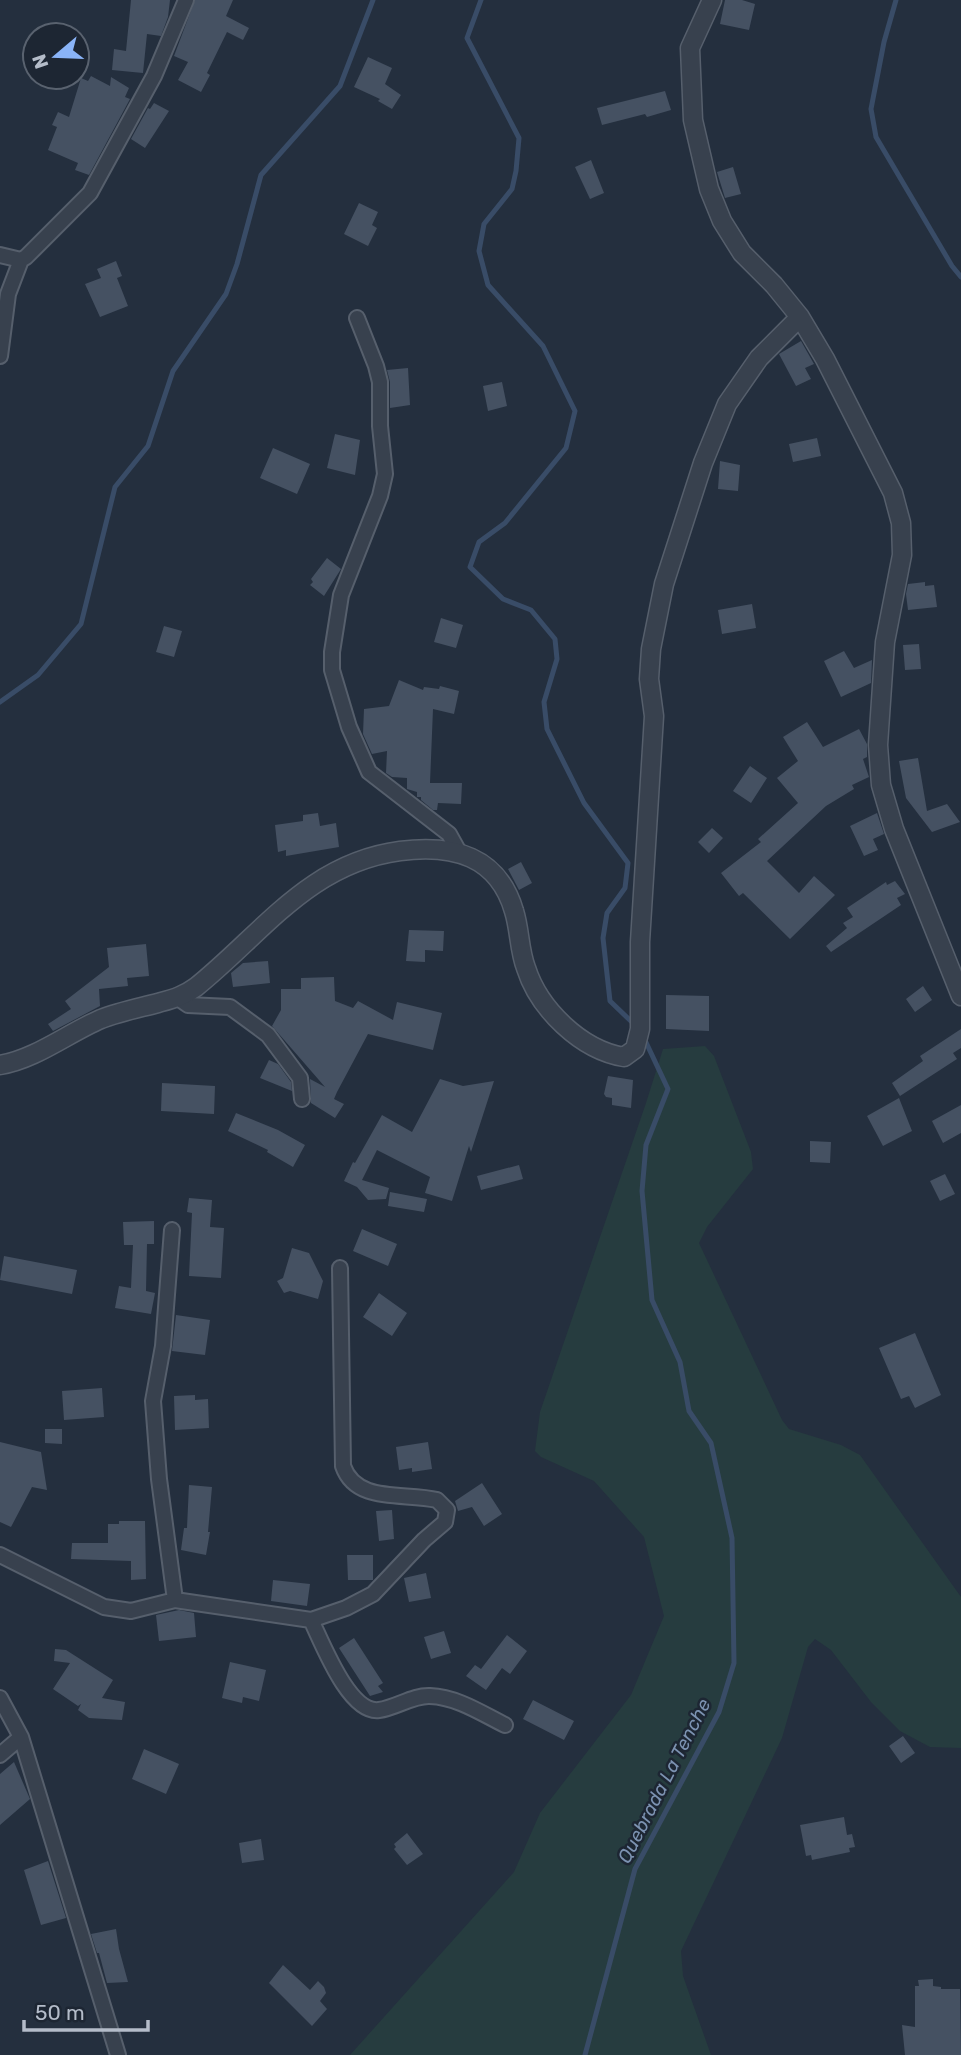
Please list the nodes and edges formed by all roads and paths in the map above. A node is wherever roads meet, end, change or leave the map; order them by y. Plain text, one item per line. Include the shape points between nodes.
1 (186, 0) edge
2 (712, 0) edge
3 (0, 255) edge
4 (21, 260) junction
5 (800, 317) junction
6 (357, 318) dead end
7 (0, 356) edge
8 (459, 852) junction
9 (961, 996) edge
10 (178, 998) junction
11 (0, 1065) edge
12 (302, 1099) dead end
13 (172, 1230) dead end
14 (340, 1268) dead end
15 (0, 1555) edge
16 (175, 1600) junction
17 (311, 1619) junction
18 (0, 1699) edge
19 (505, 1725) dead end
20 (21, 1737) junction
21 (0, 1755) edge
22 (118, 2055) edge

1 - 4 street via 154,76 90,193
2 - 5 street via 690,48 693,120 709,189 742,253
3 - 4 street
4 - 7 street via 8,294
5 - 8 street via 760,358 727,404 664,584 649,679 654,716 640,942 640,1029 635,1049 624,1057 608,1055 555,1017 526,969 504,883 482,863
5 - 9 street via 893,493 901,523 902,555 885,642 878,745 881,785
6 - 8 street via 380,382 385,474 341,595 332,670 369,772 449,834
8 - 10 street via 414,849 348,864 273,915 195,988
10 - 11 street via 102,1019
10 - 12 street via 188,1004 230,1007 268,1035 300,1077
13 - 16 street via 163,1346 153,1401
14 - 17 street via 343,1466 347,1478 355,1486 387,1495 437,1500 447,1510 446,1522 373,1594
15 - 16 street via 104,1607 131,1611
16 - 17 street
17 - 19 street via 332,1664 363,1706 378,1710 427,1695 451,1699
18 - 20 street
20 - 21 street
20 - 22 street

